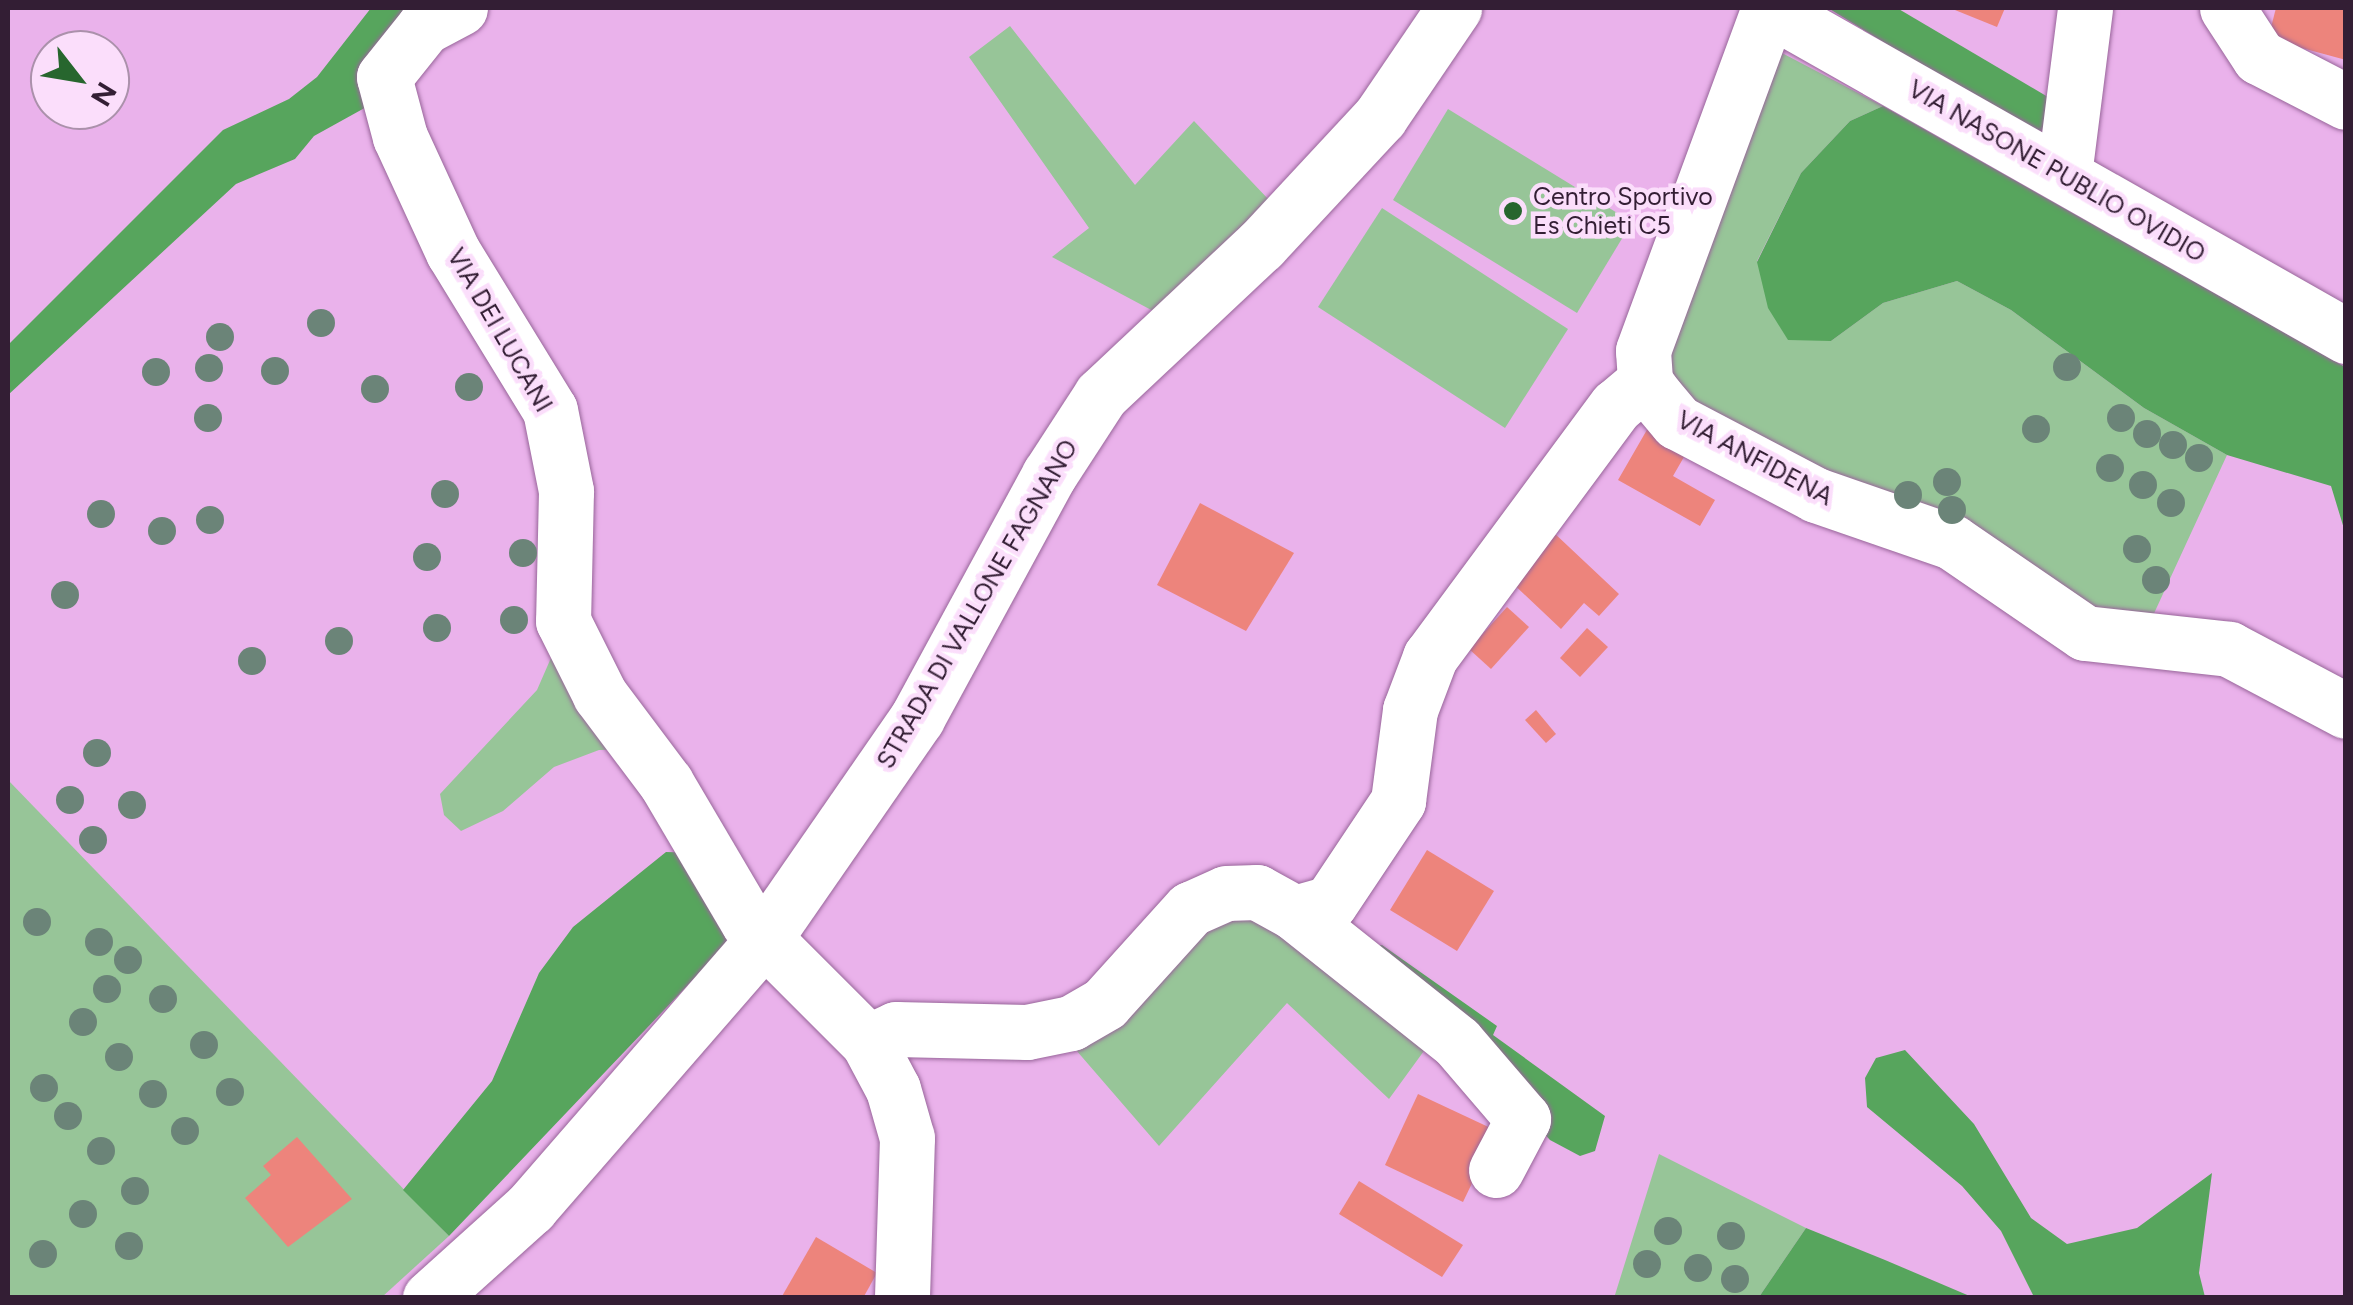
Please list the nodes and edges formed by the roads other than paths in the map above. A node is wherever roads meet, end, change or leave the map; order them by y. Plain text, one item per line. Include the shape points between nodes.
1 (460, 8) edge
2 (1454, 8) edge
3 (1768, 8) edge
4 (2085, 8) edge
5 (2227, 8) edge
6 (2346, 102) edge
7 (2064, 175) junction
8 (2346, 336) edge
9 (1646, 382) junction
10 (2346, 710) edge
11 (1296, 913) junction
12 (764, 939) junction
13 (868, 1042) junction
14 (1496, 1170) dead end
15 (430, 1298) edge
16 (902, 1298) edge

1 - 12 street, VIA DEI LUCANI via 424,28 384,76 400,137 454,252 550,410 566,491 563,621 600,695 666,783
2 - 12 street, STRADA DI VALLONE FAGNANO via 1380,117 1261,245 1102,396 1049,475 917,718
3 - 7 street, VIA NASONE PUBLIO OVIDIO
3 - 9 street via 1642,351
4 - 7 street
5 - 6 street via 2259,56
7 - 8 street, VIA NASONE PUBLIO OVIDIO
9 - 10 street, VIA ANFIDENA via 1678,422 1816,494 1952,542 2085,634 2229,649
9 - 11 street via 1616,406 1430,657 1410,710 1398,801 1330,903
11 - 13 street via 1257,892 1226,893 1190,909 1105,1003 1071,1023 1027,1032 896,1029
11 - 14 street via 1457,1042 1523,1119
12 - 13 street
12 - 15 street, STRADA DI VALLONE FAGNANO via 530,1208
13 - 16 street via 893,1088 907,1138

